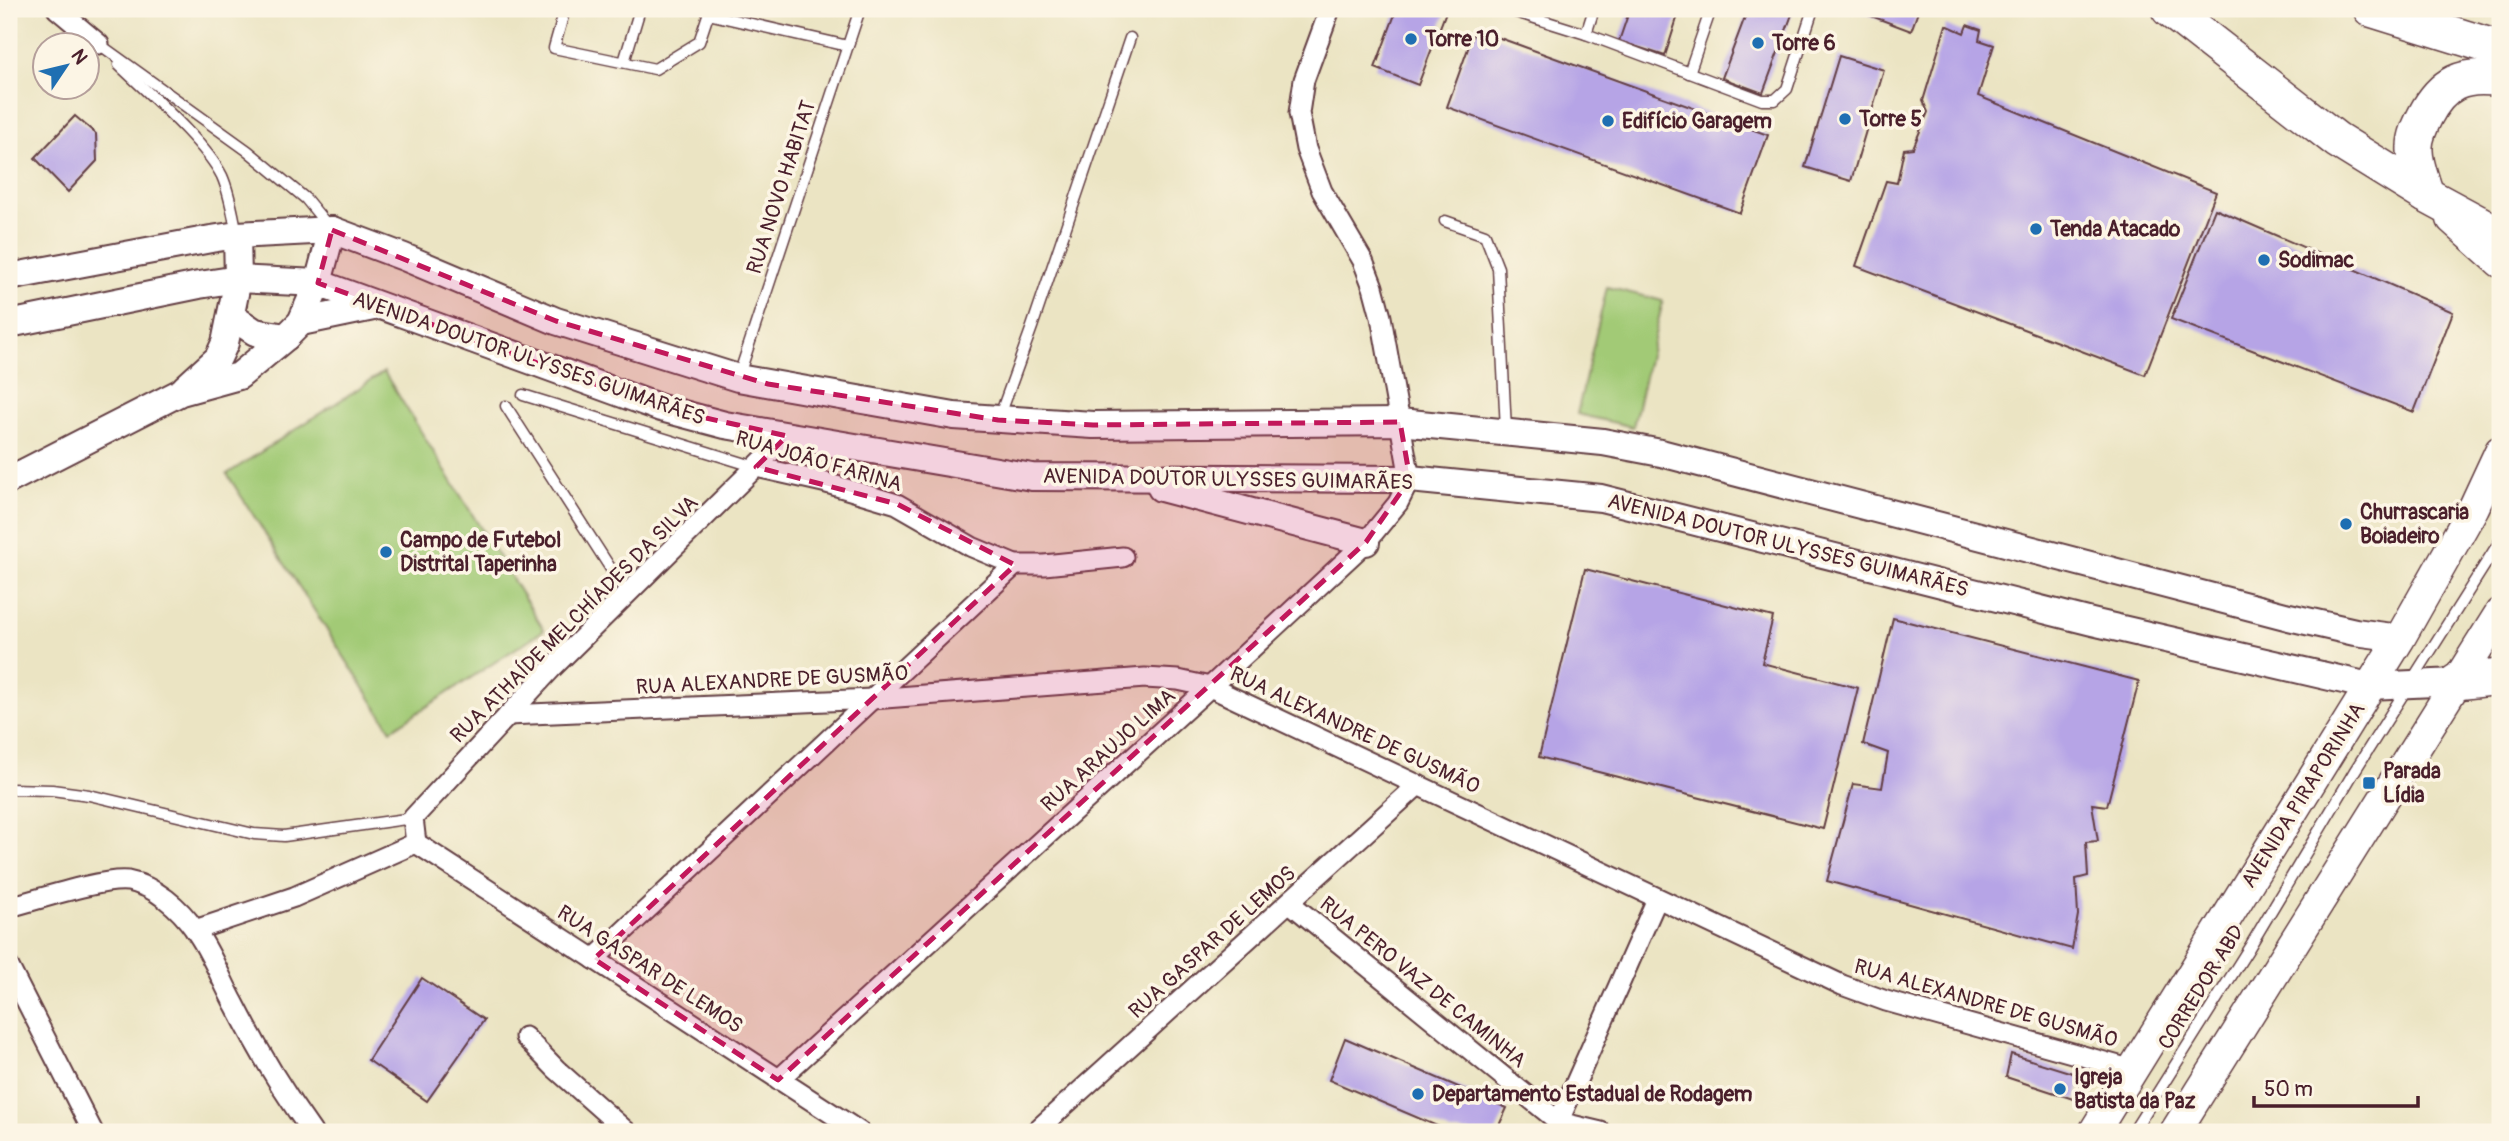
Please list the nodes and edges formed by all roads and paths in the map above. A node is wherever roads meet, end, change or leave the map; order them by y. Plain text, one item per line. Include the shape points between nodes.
1 (57, 9) edge
2 (565, 9) edge
3 (640, 9) edge
4 (860, 9) edge
5 (1330, 9) edge
6 (1506, 9) edge
7 (1594, 9) edge
8 (1711, 9) edge
9 (1813, 9) edge
10 (2169, 9) edge
11 (2371, 9) edge
12 (709, 11) edge
13 (85, 32) edge
14 (1586, 34) junction
15 (1130, 38) dead end
16 (102, 46) edge
17 (848, 46) junction
18 (102, 47) edge
19 (2500, 49) edge
20 (624, 62) junction
21 (1689, 73) junction
22 (2500, 79) edge
23 (2426, 195) junction
24 (1445, 220) dead end
25 (332, 230) junction
26 (237, 235) junction
27 (2500, 235) edge
28 (2500, 262) edge
29 (9, 277) edge
30 (238, 279) junction
31 (318, 283) junction
32 (378, 306) junction
33 (231, 317) junction
34 (9, 324) edge
35 (294, 330) junction
36 (738, 378) junction
37 (181, 392) junction
38 (523, 395) dead end
39 (506, 406) dead end
40 (998, 420) junction
41 (1400, 422) junction
42 (1506, 432) junction
43 (788, 436) junction
44 (2500, 451) edge
45 (756, 467) junction
46 (1126, 479) junction
47 (1410, 479) junction
48 (9, 480) edge
49 (2500, 541) edge
50 (1366, 542) junction
51 (1123, 557) dead end
52 (1015, 565) junction
53 (627, 594) junction
54 (2500, 612) edge
55 (2400, 638) junction
56 (2500, 677) edge
57 (2456, 682) junction
58 (2411, 683) junction
59 (2370, 686) junction
60 (1210, 687) junction
61 (872, 699) junction
62 (508, 715) junction
63 (1418, 785) junction
64 (9, 789) edge
65 (413, 818) junction
66 (416, 843) junction
67 (1657, 899) junction
68 (1290, 903) junction
69 (9, 907) edge
70 (195, 930) junction
71 (594, 960) junction
72 (9, 967) edge
73 (525, 1037) dead end
74 (2133, 1070) junction
75 (778, 1080) junction
76 (1556, 1127) edge
77 (93, 1132) edge
78 (312, 1132) edge
79 (627, 1132) edge
80 (860, 1132) edge
81 (1035, 1132) edge
82 (1601, 1132) edge
83 (2094, 1132) edge
84 (2133, 1132) edge
85 (2175, 1132) edge

1 - 13 street
2 - 20 lane via 554,48
3 - 20 lane
4 - 17 lane, RUA NOVO HABITAT
5 - 41 street via 1304,80 1299,113 1322,191 1373,287
6 - 14 lane
7 - 14 lane
8 - 21 lane
9 - 21 lane via 1787,89 1775,100 1762,100
10 - 23 highway via 2337,140
11 - 19 highway
12 - 17 lane
12 - 20 lane via 699,42 655,69
14 - 21 lane
15 - 40 lane
16 - 25 lane via 248,151 306,199
17 - 36 lane, RUA NOVO HABITAT
18 - 26 lane via 214,163
22 - 23 highway via 2467,78 2448,86 2432,102 2415,148
23 - 27 highway
23 - 28 main road
24 - 42 lane via 1485,235 1499,268
25 - 26 main road, AVENIDA DOUTOR ULYSSES GUIMARÃES
25 - 31 main road
25 - 36 main road, AVENIDA DOUTOR ULYSSES GUIMARÃES via 556,321
26 - 29 main road, AVENIDA DOUTOR ULYSSES GUIMARÃES
26 - 30 main road
30 - 31 main road, AVENIDA DOUTOR ULYSSES GUIMARÃES
30 - 33 main road
30 - 34 main road, AVENIDA DOUTOR ULYSSES GUIMARÃES
31 - 32 main road, AVENIDA DOUTOR ULYSSES GUIMARÃES
31 - 35 main road
32 - 35 main road
32 - 43 main road, AVENIDA DOUTOR ULYSSES GUIMARÃES via 661,408
33 - 35 main road via 255,332
33 - 37 main road via 218,358
35 - 37 main road via 239,376
36 - 40 main road, AVENIDA DOUTOR ULYSSES GUIMARÃES
37 - 48 main road
38 - 45 lane, RUA JOÃO FARINA
39 - 53 lane
40 - 41 main road, AVENIDA DOUTOR ULYSSES GUIMARÃES via 1093,425
41 - 42 main road, AVENIDA DOUTOR ULYSSES GUIMARÃES
41 - 47 street
42 - 55 main road, AVENIDA DOUTOR ULYSSES GUIMARÃES via 1661,453 2222,601
43 - 45 street, RUA ATHAÍDE MELCHÍADES DA SILVA
43 - 46 main road, AVENIDA DOUTOR ULYSSES GUIMARÃES via 1032,477
44 - 55 main road, AVENIDA PIRAPORINHA via 2474,508
45 - 52 street, RUA JOÃO FARINA via 897,505
45 - 53 street, RUA ATHAÍDE MELCHÍADES DA SILVA
46 - 47 main road, AVENIDA DOUTOR ULYSSES GUIMARÃES
46 - 50 main road
47 - 50 street, RUA ARAUJO LIMA via 1398,503
47 - 59 main road, AVENIDA DOUTOR ULYSSES GUIMARÃES via 1601,498 2092,622
49 - 58 lane, CORREDOR ABD
50 - 60 street, RUA ARAUJO LIMA
51 - 52 street
52 - 61 street
53 - 62 street, RUA ATHAÍDE MELCHÍADES DA SILVA
54 - 57 main road
55 - 59 main road, AVENIDA PIRAPORINHA
56 - 57 highway
57 - 58 main road, AVENIDA DOUTOR ULYSSES GUIMARÃES
57 - 85 main road
58 - 59 main road, AVENIDA DOUTOR ULYSSES GUIMARÃES
58 - 84 lane, CORREDOR ABD
59 - 74 main road, AVENIDA PIRAPORINHA
60 - 61 street, RUA ALEXANDRE DE GUSMÃO via 1144,678
60 - 63 street, RUA ALEXANDRE DE GUSMÃO
60 - 75 street, RUA ARAUJO LIMA
61 - 62 street, RUA ALEXANDRE DE GUSMÃO
61 - 71 street
62 - 65 street, RUA ATHAÍDE MELCHÍADES DA SILVA
63 - 67 street, RUA ALEXANDRE DE GUSMÃO
63 - 68 street, RUA GASPAR DE LEMOS
64 - 65 lane via 89,796 254,834 284,836
65 - 66 street
66 - 70 street via 294,897
66 - 71 street, RUA GASPAR DE LEMOS
67 - 74 street, RUA ALEXANDRE DE GUSMÃO via 1886,1001
67 - 76 street
68 - 76 street, RUA PERO VAZ DE CAMINHA
68 - 81 street, RUA GASPAR DE LEMOS
69 - 70 street via 125,881 146,886 164,898
70 - 78 street via 252,1039
71 - 75 street, RUA GASPAR DE LEMOS
72 - 77 street
73 - 79 street
74 - 83 main road, AVENIDA PIRAPORINHA
75 - 80 street, RUA GASPAR DE LEMOS
76 - 82 street, RUA PERO VAZ DE CAMINHA

